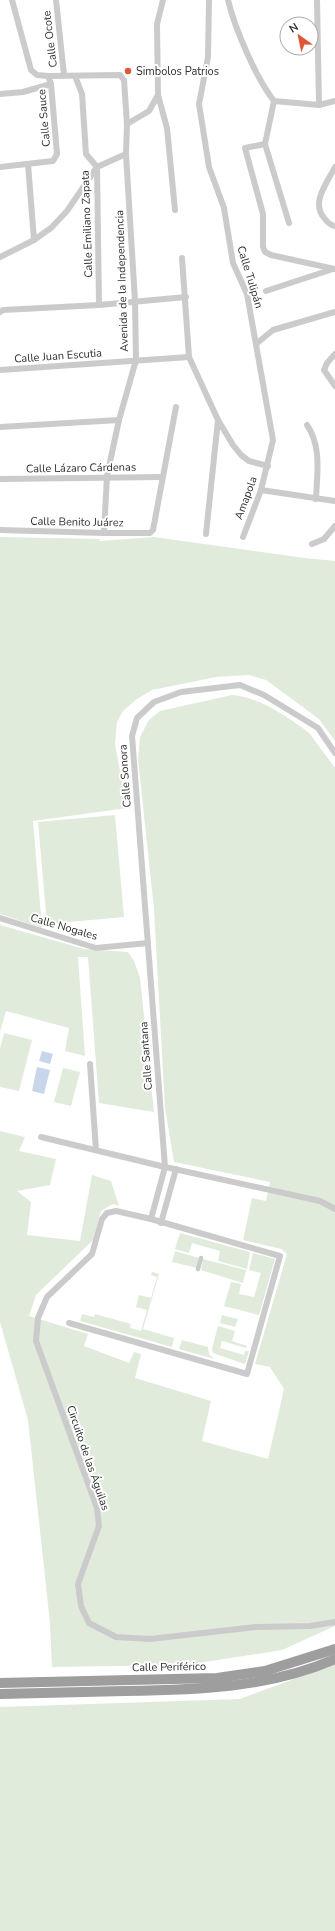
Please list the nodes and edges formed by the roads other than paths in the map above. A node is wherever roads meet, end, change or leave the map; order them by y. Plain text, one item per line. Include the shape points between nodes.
1 (12, 0) edge
2 (56, 0) edge
3 (163, 0) edge
4 (209, 0) edge
5 (228, 0) edge
6 (317, 0) edge
7 (64, 75) junction
8 (48, 76) junction
9 (75, 76) junction
10 (51, 84) junction
11 (0, 94) edge
12 (158, 96) junction
13 (274, 101) junction
14 (335, 101) edge
15 (319, 105) junction
16 (128, 124) junction
17 (265, 144) junction
18 (126, 154) junction
19 (28, 164) junction
20 (0, 167) edge
21 (97, 167) junction
22 (335, 167) edge
23 (175, 210) dead end
24 (289, 223) dead end
25 (334, 224) edge
26 (34, 240) junction
27 (0, 257) edge
28 (182, 258) dead end
29 (335, 269) edge
30 (266, 291) dead end
31 (186, 297) junction
32 (135, 302) junction
33 (99, 304) junction
34 (0, 312) edge
35 (335, 312) edge
36 (256, 344) junction
37 (335, 354) edge
38 (189, 357) junction
39 (136, 360) junction
40 (0, 370) edge
41 (335, 386) edge
42 (176, 407) dead end
43 (119, 420) junction
44 (218, 420) junction
45 (307, 425) dead end
46 (0, 427) edge
47 (268, 466) junction
48 (107, 476) junction
49 (162, 477) junction
50 (0, 479) edge
51 (261, 490) junction
52 (316, 499) junction
53 (335, 501) edge
54 (335, 526) edge
55 (0, 530) edge
56 (104, 533) junction
57 (206, 534) dead end
58 (243, 537) dead end
59 (312, 544) dead end
60 (335, 753) edge
61 (0, 918) edge
62 (148, 944) junction
63 (90, 1064) dead end
64 (41, 1137) dead end
65 (96, 1150) junction
66 (165, 1167) junction
67 (176, 1169) junction
68 (335, 1209) edge
69 (151, 1219) junction
70 (161, 1223) junction
71 (201, 1258) dead end
72 (198, 1269) dead end
73 (69, 1323) dead end
74 (335, 1622) edge
75 (335, 1649) edge
76 (335, 1660) edge
77 (0, 1683) edge
78 (0, 1694) edge

1 - 8 street, Calle Sauce via 31,70 37,75
2 - 7 street, Calle Ocote
3 - 12 street via 157,24
4 - 36 street, Calle Tulipán via 208,57 199,104 209,167 224,208 233,263 248,294
5 - 13 street via 263,87
6 - 15 street
7 - 8 street
7 - 9 street
8 - 10 street, Calle Sauce
9 - 16 street, Avenida de la Independencia via 120,75 124,80
9 - 21 street, Calle Emiliano Zapata via 82,94 86,154
10 - 11 street via 23,92
10 - 19 street, Calle Sauce via 57,154 53,161
12 - 16 street via 149,111
12 - 23 street via 168,128
13 - 15 street
13 - 17 street
14 - 15 street
16 - 18 street, Avenida de la Independencia
17 - 24 street
17 - 29 street via 245,148 263,214 265,252
18 - 21 street
18 - 32 street, Avenida de la Independencia
19 - 20 street
19 - 26 street
21 - 26 street via 67,212
21 - 33 street, Calle Emiliano Zapata
22 - 25 street via 318,200 320,214
26 - 27 street
28 - 31 street
29 - 30 street
31 - 32 street
31 - 38 street
32 - 33 street
32 - 39 street, Avenida de la Independencia
33 - 34 street
35 - 36 street via 273,330
36 - 47 street, Calle Tulipán via 273,440
37 - 41 street via 324,370
38 - 39 street, Calle Juan Escutia
38 - 44 street
39 - 40 street, Calle Juan Escutia
39 - 43 street, Avenida de la Independencia
42 - 49 street
43 - 46 street
43 - 48 street, Avenida de la Independencia
44 - 47 street via 232,445 241,455 249,461
44 - 57 street
45 - 52 street via 316,444
47 - 51 street, Amapola
48 - 49 street, Calle Lázaro Cárdenas
48 - 50 street, Calle Lázaro Cárdenas
48 - 56 street, Avenida de la Independencia
49 - 56 street, Calle Benito Juárez via 153,530 150,533
51 - 52 street
51 - 58 street, Amapola
52 - 53 street
54 - 59 street via 324,539
55 - 56 street, Calle Benito Juárez
60 - 62 street, Calle Sonora via 318,728 264,695 240,685 181,692 154,702 138,718 132,736
61 - 62 street, Calle Nogales via 96,948
62 - 66 street, Calle Santana
63 - 65 street
64 - 65 street
65 - 66 street
66 - 67 street
66 - 69 street, Calle Santana
67 - 68 street via 320,1201
67 - 70 street
69 - 70 street
69 - 74 street, Circuito de las Águilas via 116,1211 107,1213 102,1219 92,1254 47,1297 38,1318 36,1341 97,1508 99,1526 78,1584 81,1606 89,1623 116,1637 150,1639 256,1627 310,1626
70 - 73 street via 280,1256 247,1374
71 - 72 street
75 - 77 highway, Calle Periférico via 265,1670 223,1677
76 - 78 highway, Calle Periférico via 268,1680 220,1686 148,1691

